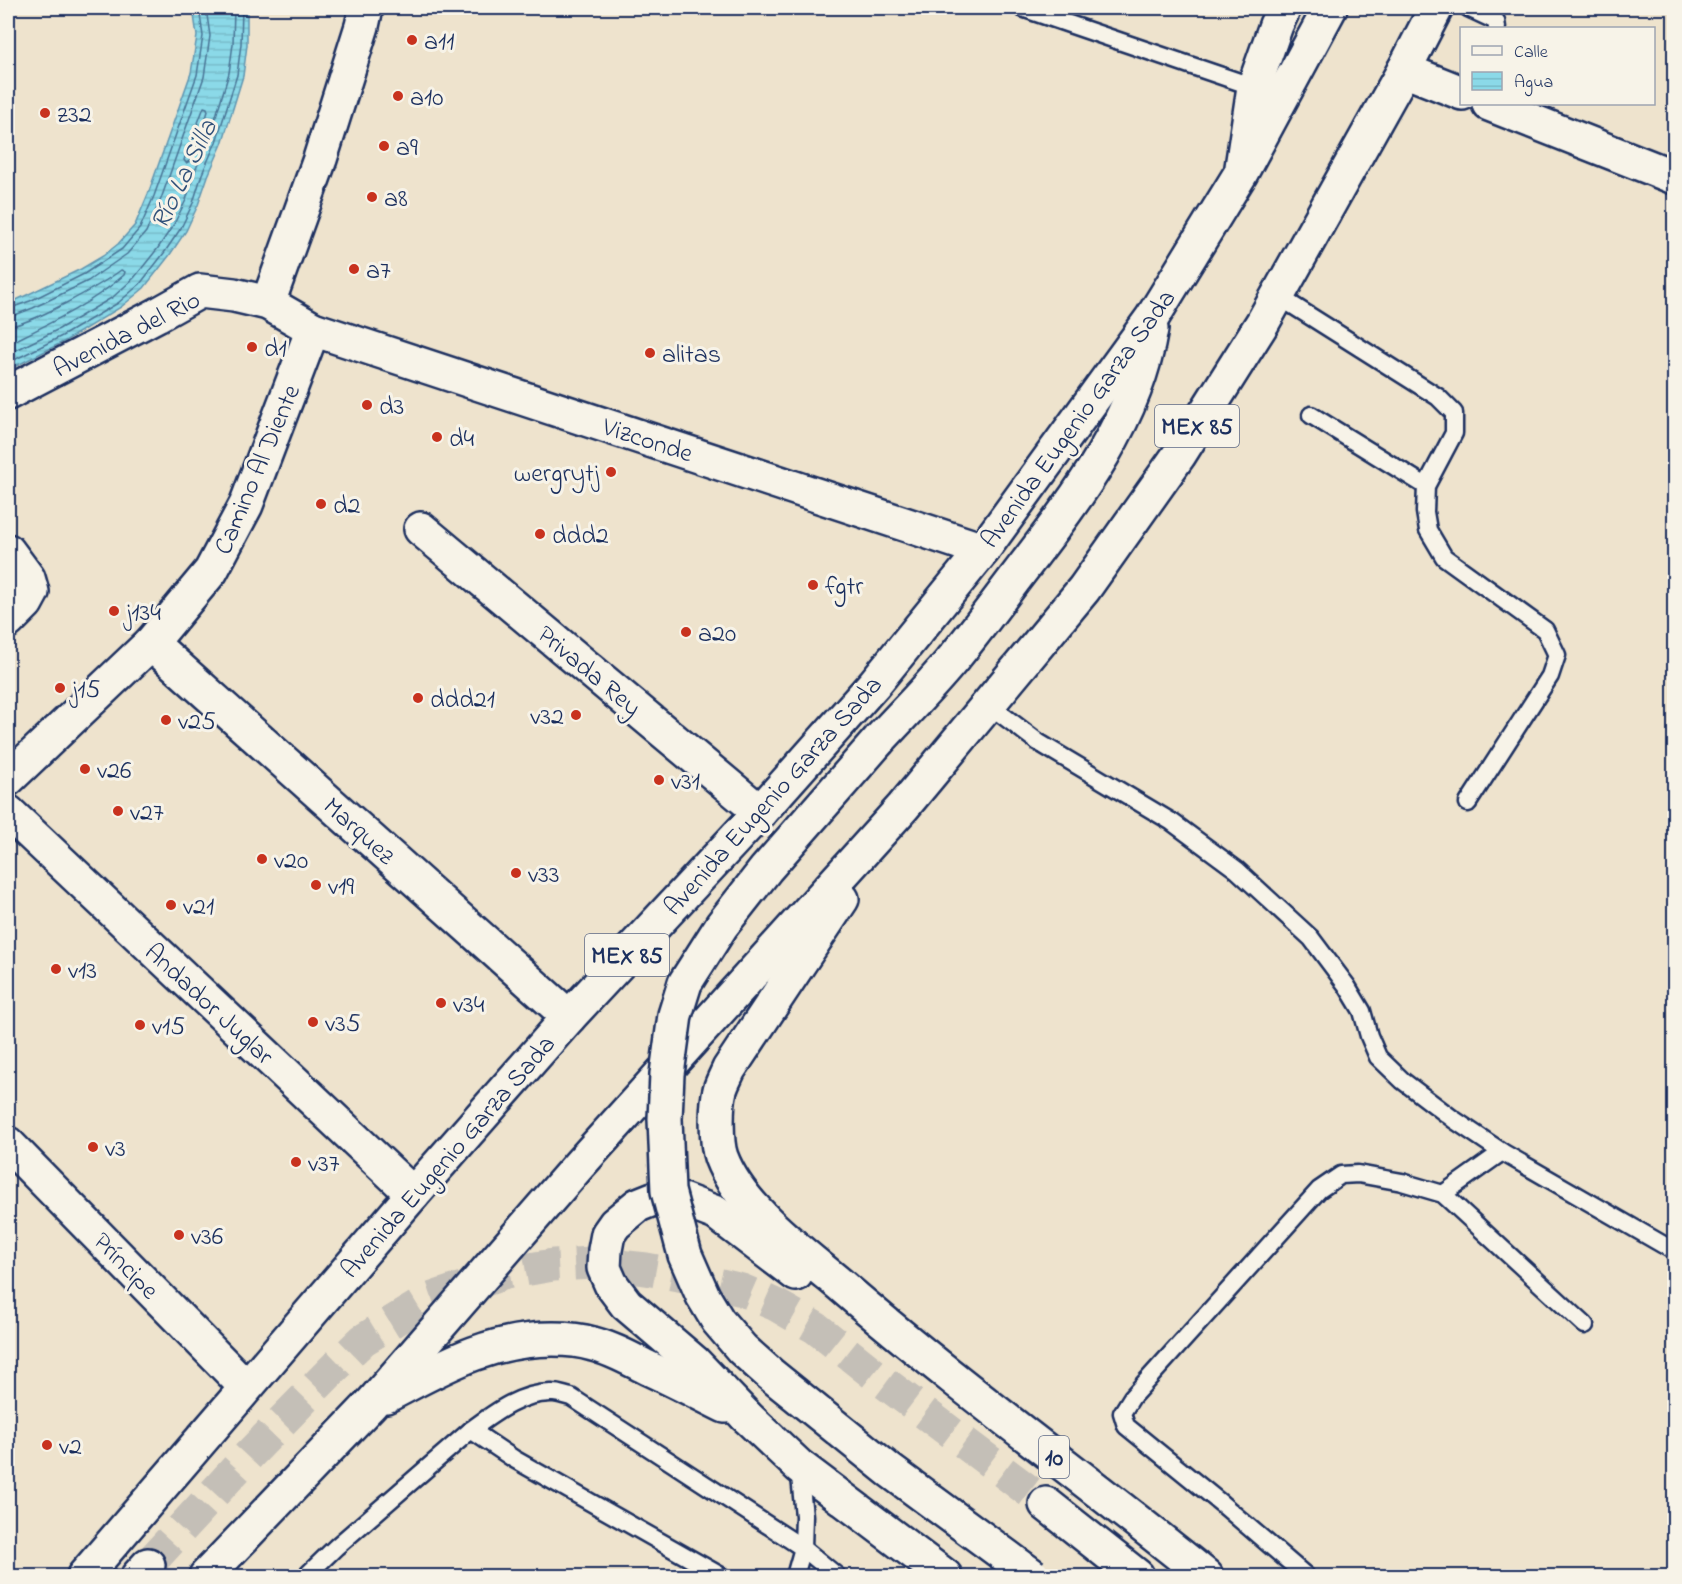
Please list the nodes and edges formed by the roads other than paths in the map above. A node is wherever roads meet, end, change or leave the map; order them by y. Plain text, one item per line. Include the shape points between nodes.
1 (366, 8) edge
2 (1022, 8) edge
3 (1284, 8) edge
4 (1330, 8) edge
5 (1436, 8) edge
6 (1468, 8) edge
7 (1497, 27) edge
8 (1404, 70) junction
9 (1254, 87) junction
10 (1460, 93) edge
11 (1492, 105) edge
12 (1241, 173) junction
13 (1674, 177) edge
14 (1278, 296) junction
15 (268, 303) junction
16 (1152, 318) junction
17 (313, 329) junction
18 (8, 393) edge
19 (1311, 415) dead end
20 (1426, 486) junction
21 (421, 529) dead end
22 (983, 550) junction
23 (8, 551) edge
24 (8, 621) edge
25 (151, 643) junction
26 (989, 705) junction
27 (8, 779) edge
28 (1468, 803) dead end
29 (903, 807) junction
30 (8, 812) edge
31 (760, 812) junction
32 (569, 1017) junction
33 (8, 1144) edge
34 (1502, 1152) junction
35 (412, 1194) junction
36 (1443, 1194) junction
37 (1674, 1251) edge
38 (1585, 1325) dead end
39 (902, 1338) junction
40 (246, 1386) junction
41 (372, 1403) junction
42 (746, 1416) junction
43 (471, 1430) junction
44 (799, 1466) junction
45 (1046, 1504) tunnel mouth
46 (803, 1548) junction
47 (84, 1576) edge
48 (206, 1576) edge
49 (306, 1576) edge
50 (721, 1576) edge
51 (795, 1576) edge
52 (837, 1576) edge
53 (945, 1576) edge
54 (1033, 1576) edge
55 (1137, 1576) edge
56 (1206, 1576) edge
57 (1306, 1576) edge

1 - 15 main road via 320,159
2 - 9 lane
3 - 9 main road
4 - 12 main road, Avenida Eugenio Garza Sada / MEX 85
5 - 8 main road, MEX 85
6 - 7 lane via 1496,21
8 - 10 main road
8 - 14 main road, MEX 85
9 - 12 main road
11 - 13 main road
12 - 16 main road, Avenida Eugenio Garza Sada / MEX 85
14 - 20 lane via 1438,397 1454,413 1454,433
14 - 26 main road, MEX 85 via 1173,464 1084,589
15 - 17 main road, Avenida del Rio
15 - 18 main road, Avenida del Rio via 200,291
16 - 22 main road, Avenida Eugenio Garza Sada / MEX 85
16 - 54 main road, bridge via 1142,373 1125,415 1073,501 953,659 766,869 722,925 685,983 675,1015 667,1074 668,1191 685,1255 718,1321 770,1374 889,1470
17 - 22 main road, Vizconde
17 - 25 main road, Camino Al Diente via 246,505 211,571
19 - 20 lane
20 - 28 lane via 1428,530 1444,557 1545,630 1557,655 1550,676
21 - 31 main road, Privada Rey
22 - 31 main road, Avenida Eugenio Garza Sada / MEX 85 via 874,684
23 - 24 main road via 28,578 32,592
25 - 27 main road, Camino Al Diente
25 - 32 main road, Marquez
26 - 29 main road, MEX 85
26 - 34 lane via 1038,742 1172,822 1237,870 1311,938 1362,1011 1378,1057 1412,1088
29 - 39 main road via 729,1069 720,1090 717,1128 720,1156 747,1201 773,1228
29 - 41 main road, MEX 85 via 579,1165
30 - 35 main road, Andador Juglar
31 - 32 main road, Avenida Eugenio Garza Sada / MEX 85
32 - 35 main road, Avenida Eugenio Garza Sada / MEX 85
33 - 40 main road, Príncipe
34 - 36 lane
34 - 37 lane
35 - 40 main road, Avenida Eugenio Garza Sada / MEX 85
36 - 38 lane
36 - 57 lane via 1358,1174 1341,1175 1319,1190 1132,1397 1122,1413 1126,1426
39 - 42 main road via 850,1316 716,1214 682,1200 653,1199 638,1205 608,1234 604,1268 610,1284 626,1304 694,1362
39 - 56 main road, 10
40 - 47 main road, Avenida Eugenio Garza Sada / MEX 85
41 - 42 main road via 474,1352 506,1343 568,1340 615,1351
41 - 48 main road, MEX 85
42 - 44 main road
43 - 46 lane via 500,1408 536,1394 572,1397
43 - 49 lane
43 - 50 lane via 514,1459
44 - 46 lane
44 - 53 main road
45 - 55 main road
46 - 51 lane
46 - 52 lane

